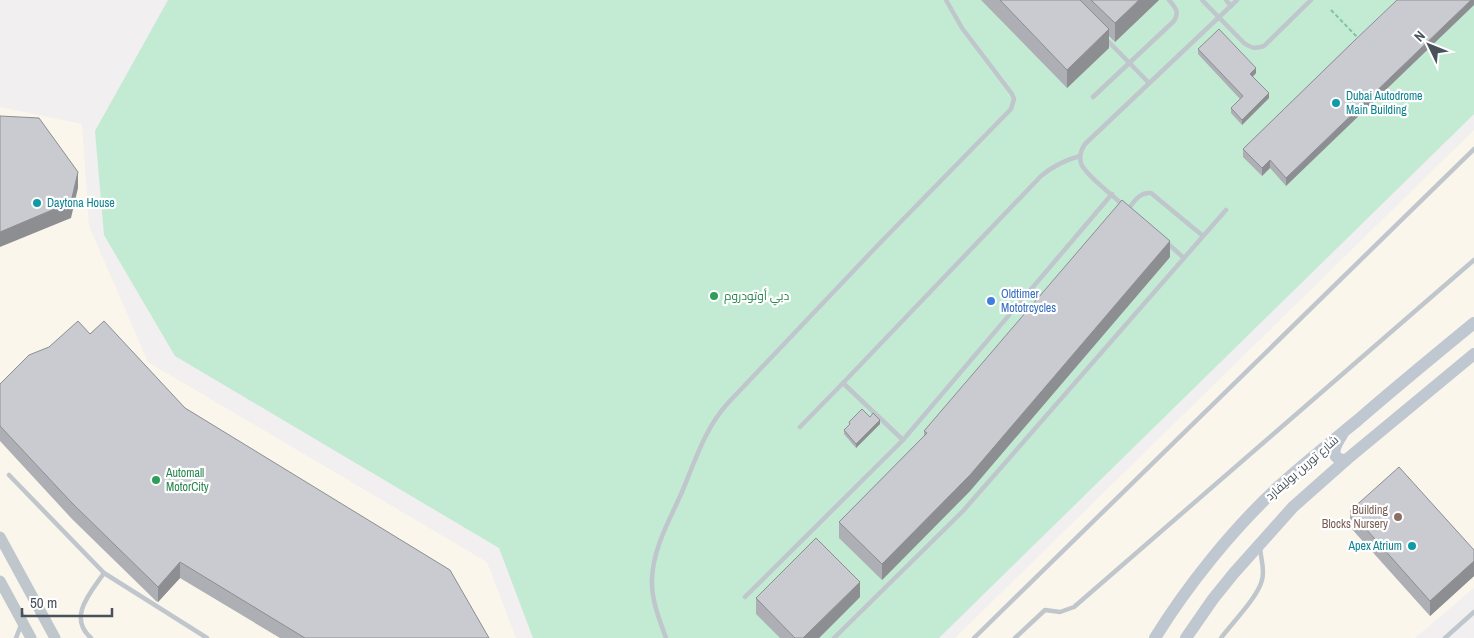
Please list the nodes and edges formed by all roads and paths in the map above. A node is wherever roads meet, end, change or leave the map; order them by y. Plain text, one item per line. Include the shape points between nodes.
1 (946, 0) edge
2 (1169, 0) edge
3 (1202, 0) edge
4 (1226, 0) edge
5 (1237, 0) edge
6 (1311, 0) edge
7 (1231, 6) junction
8 (1331, 10) dead end
9 (1219, 17) junction
10 (1102, 35) edge
11 (1361, 42) edge
12 (1129, 63) junction
13 (1149, 83) junction
14 (1093, 97) dead end
15 (1474, 149) edge
16 (1080, 156) junction
17 (1112, 194) junction
18 (1128, 209) junction
19 (1226, 210) dead end
20 (1135, 215) edge
21 (1203, 236) junction
22 (1163, 240) edge
23 (1184, 258) junction
24 (1474, 260) edge
25 (1474, 323) edge
26 (1474, 354) edge
27 (843, 383) junction
28 (800, 427) dead end
29 (1347, 429) junction
30 (903, 440) junction
31 (1346, 460) junction
32 (9, 476) dead end
33 (0, 537) edge
34 (1259, 544) junction
35 (104, 572) junction
36 (0, 581) edge
37 (745, 597) dead end
38 (1474, 612) edge
39 (22, 621) junction
40 (16, 638) edge
41 (31, 638) edge
42 (56, 638) edge
43 (91, 638) edge
44 (207, 638) edge
45 (666, 638) edge
46 (834, 638) edge
47 (974, 638) edge
48 (1016, 638) edge
49 (1155, 638) edge
50 (1186, 638) edge
51 (1221, 638) edge
52 (1445, 638) edge

1 - 45 lane via 1012,94 1011,109 720,412 705,438 654,562 652,597
2 - 12 lane via 1177,9 1177,18
3 - 9 lane
4 - 7 lane
5 - 7 lane
6 - 9 lane via 1264,46 1257,48 1244,43
7 - 9 lane
8 - 11 path
9 - 13 lane
10 - 12 lane
12 - 13 lane
12 - 14 lane
13 - 16 lane via 1085,144
15 - 47 lane
16 - 17 lane via 1083,168
16 - 27 lane via 1063,161 1041,176
17 - 18 lane
17 - 30 lane
18 - 20 lane
18 - 21 lane via 1140,195 1151,193
19 - 21 lane
21 - 23 lane
22 - 23 lane
23 - 46 lane via 962,512
24 - 48 lane via 1074,607 1060,612 1045,610
25 - 29 main road, شارع تورين بوليفارد
26 - 31 main road, شارع تورين بوليفارد
27 - 28 lane
27 - 30 lane
29 - 31 main road via 1334,453 1341,460
29 - 49 main road, شارع تورين بوليفارد via 1276,489 1235,532 1187,591
30 - 37 lane
31 - 34 main road, شارع تورين بوليفارد via 1293,507
32 - 35 lane
33 - 42 street
34 - 50 main road, شارع تورين بوليفارد via 1213,599
34 - 51 lane via 1263,570 1260,585
35 - 43 lane via 81,609 83,627
35 - 44 lane
36 - 39 street
38 - 52 lane
39 - 40 lane
39 - 41 street

